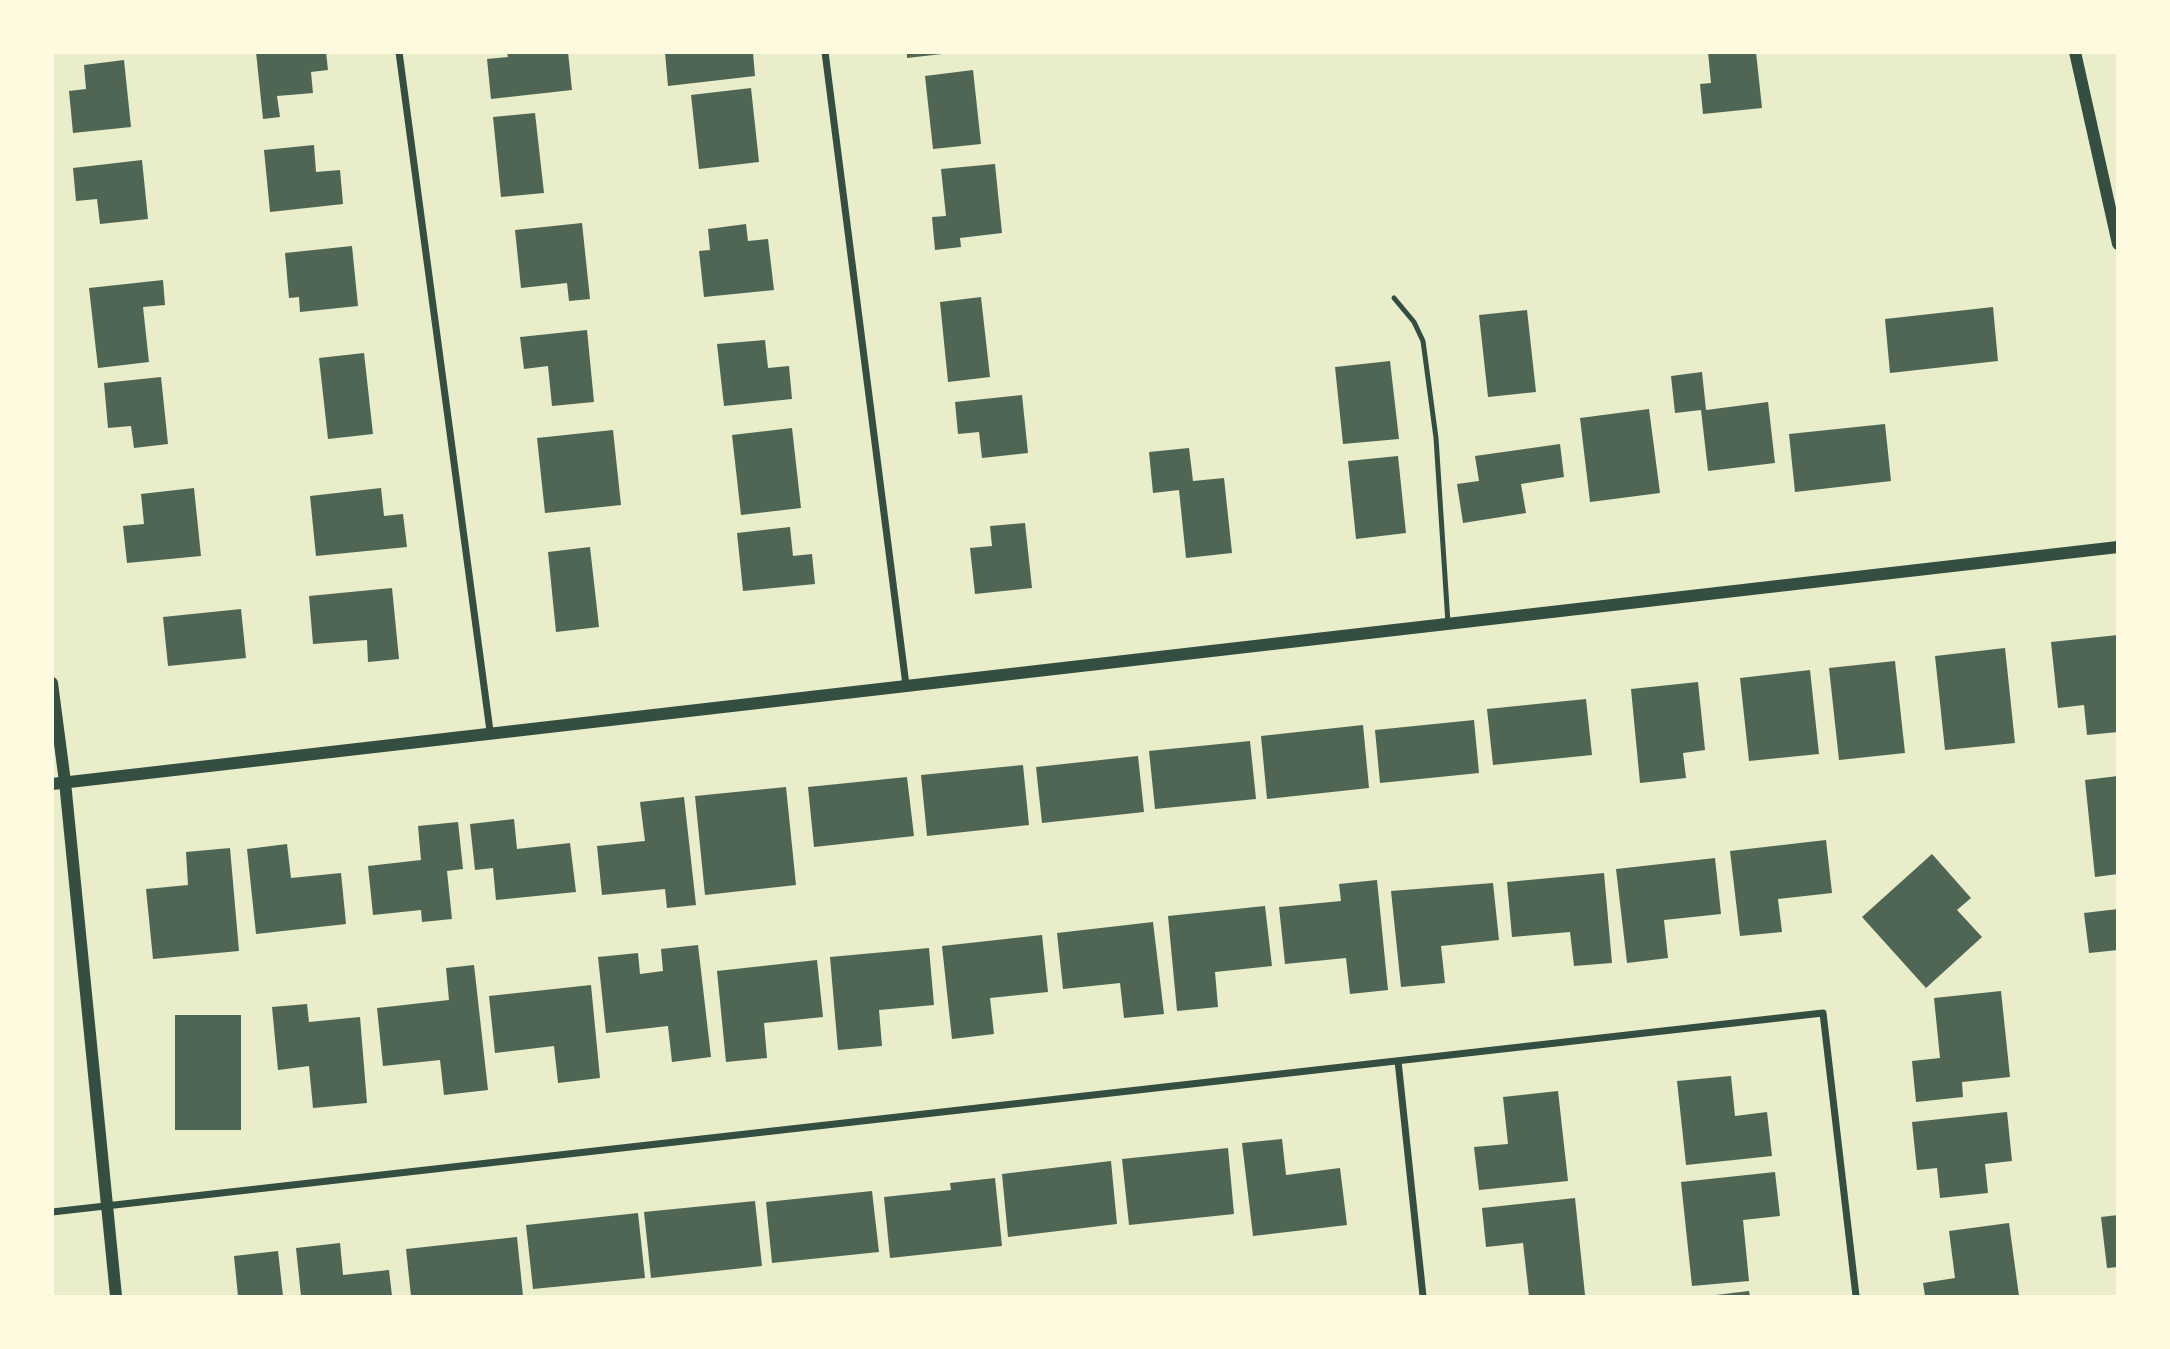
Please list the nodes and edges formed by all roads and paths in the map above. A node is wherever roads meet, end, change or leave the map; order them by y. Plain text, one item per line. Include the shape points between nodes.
1 (399, 52) edge
2 (825, 52) edge
3 (2075, 52) edge
4 (2118, 244) edge
5 (1394, 298) dead end
6 (2118, 547) edge
7 (1448, 623) junction
8 (52, 682) edge
9 (906, 685) junction
10 (490, 732) junction
11 (59, 783) edge
12 (1398, 1060) junction
13 (107, 1206) junction
14 (52, 1212) edge
15 (116, 1297) edge
16 (1423, 1297) edge
17 (1856, 1297) edge

1 - 10 street
2 - 9 street
3 - 4 street
5 - 7 lane via 1423,341 1436,438
6 - 7 street
7 - 9 street
8 - 11 street
9 - 10 street
10 - 11 street
11 - 13 street
12 - 13 street
12 - 16 street
12 - 17 street via 1823,1013
13 - 14 street
13 - 15 street

